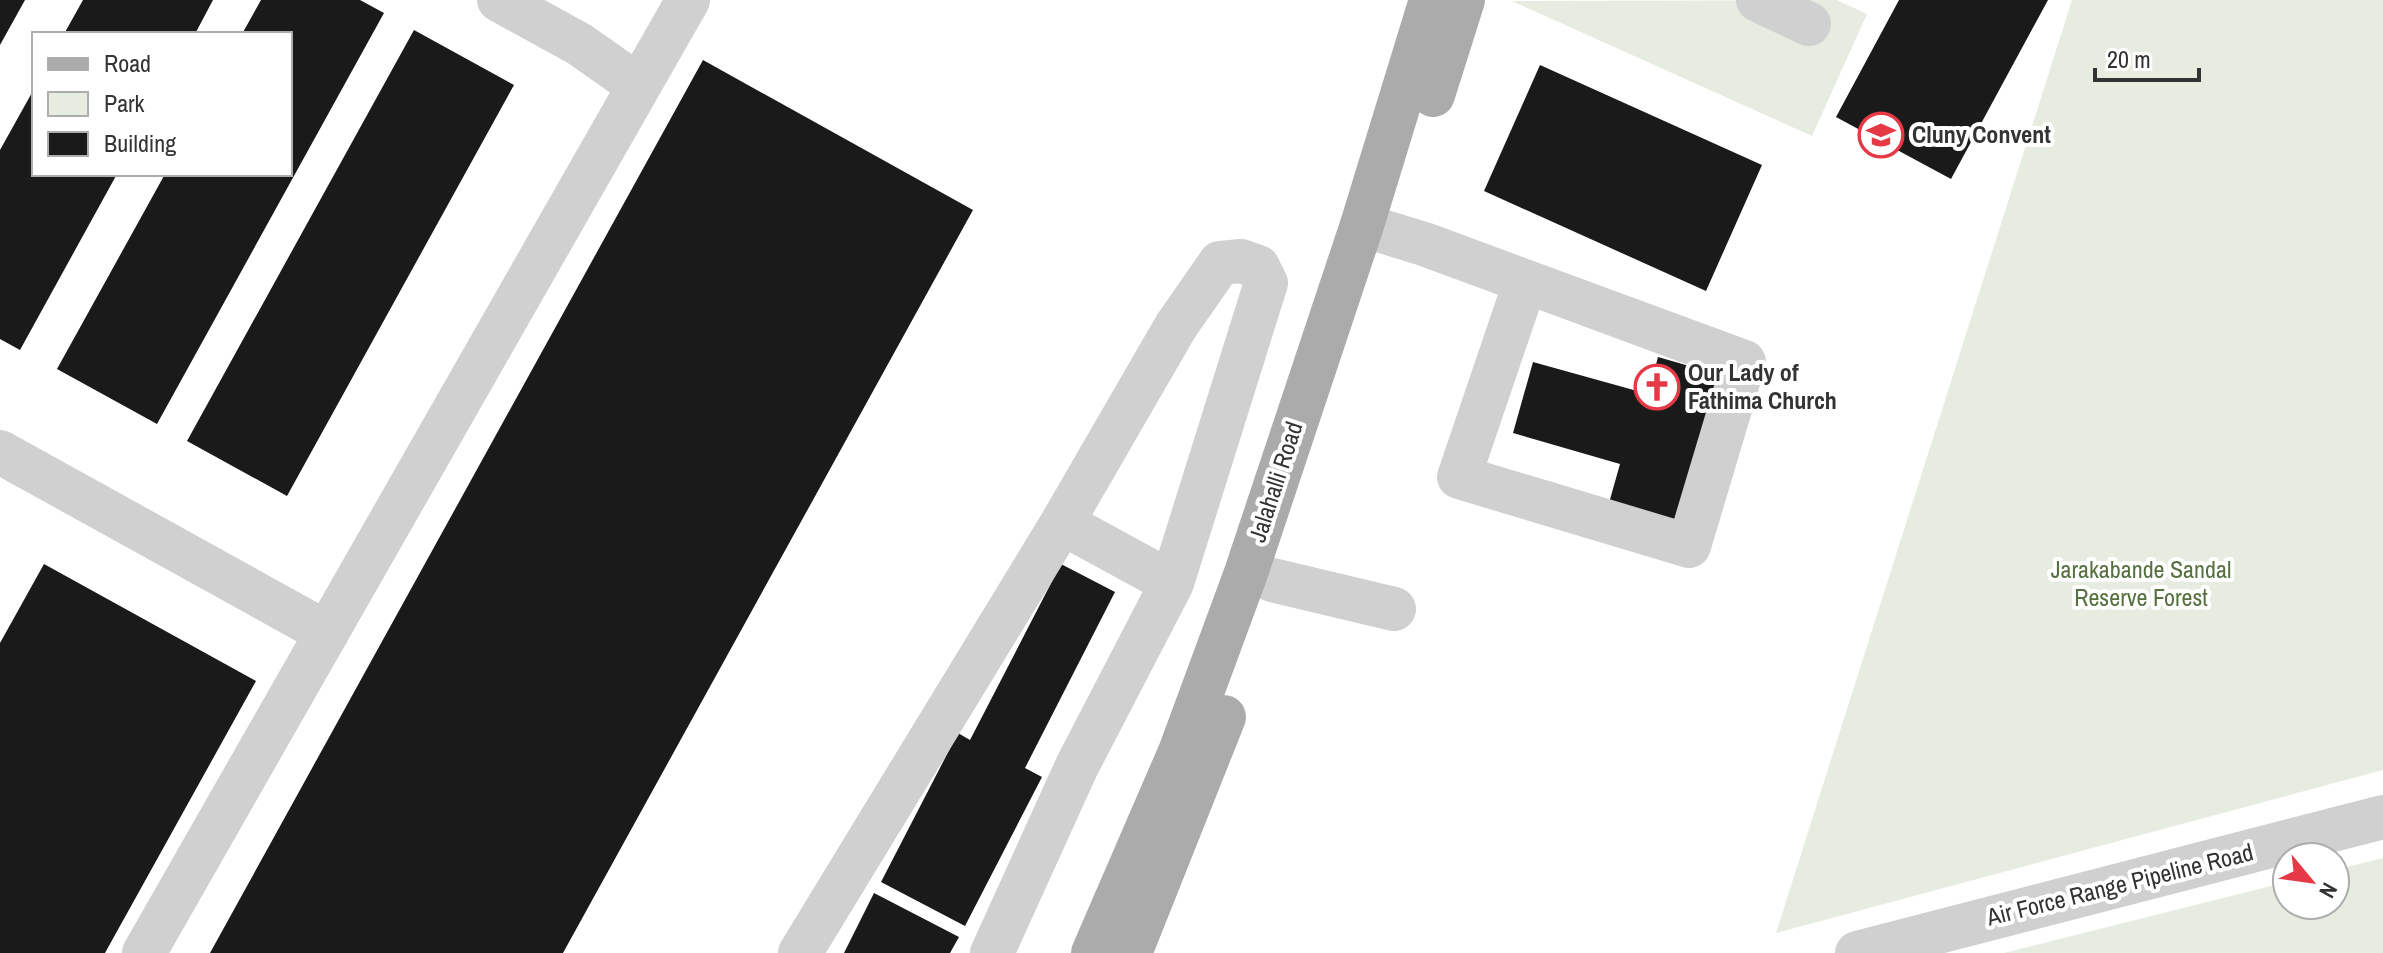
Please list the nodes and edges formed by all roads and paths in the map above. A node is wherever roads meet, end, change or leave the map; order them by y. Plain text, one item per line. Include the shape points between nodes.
1 (499, 0) edge
2 (688, 0) edge
3 (1431, 0) edge
4 (1463, 0) edge
5 (1758, 0) edge
6 (1809, 24) dead end
7 (639, 86) junction
8 (1375, 229) junction
9 (1525, 283) junction
10 (0, 452) edge
11 (1062, 523) junction
12 (1272, 580) junction
13 (1172, 583) junction
14 (1394, 609) dead end
15 (327, 633) junction
16 (2383, 817) edge
17 (144, 953) edge
18 (800, 953) edge
19 (992, 953) edge
20 (1093, 953) edge
21 (1130, 953) edge
22 (1857, 953) edge

1 - 7 street via 579,44
2 - 7 street
3 - 8 main road, Jalahalli Road
4 - 8 main road
5 - 6 street
7 - 15 street
8 - 9 street
8 - 12 main road
8 - 20 main road, Jalahalli Road via 1180,752
9 - 9 street via 1744,362 1689,546 1459,477
10 - 15 street
11 - 13 street
11 - 13 street via 1176,326 1220,263 1241,261 1258,267 1266,283
11 - 18 street
12 - 14 street
12 - 21 main road via 1203,777
13 - 19 street via 1077,766
15 - 17 street
16 - 22 street, Air Force Range Pipeline Road

